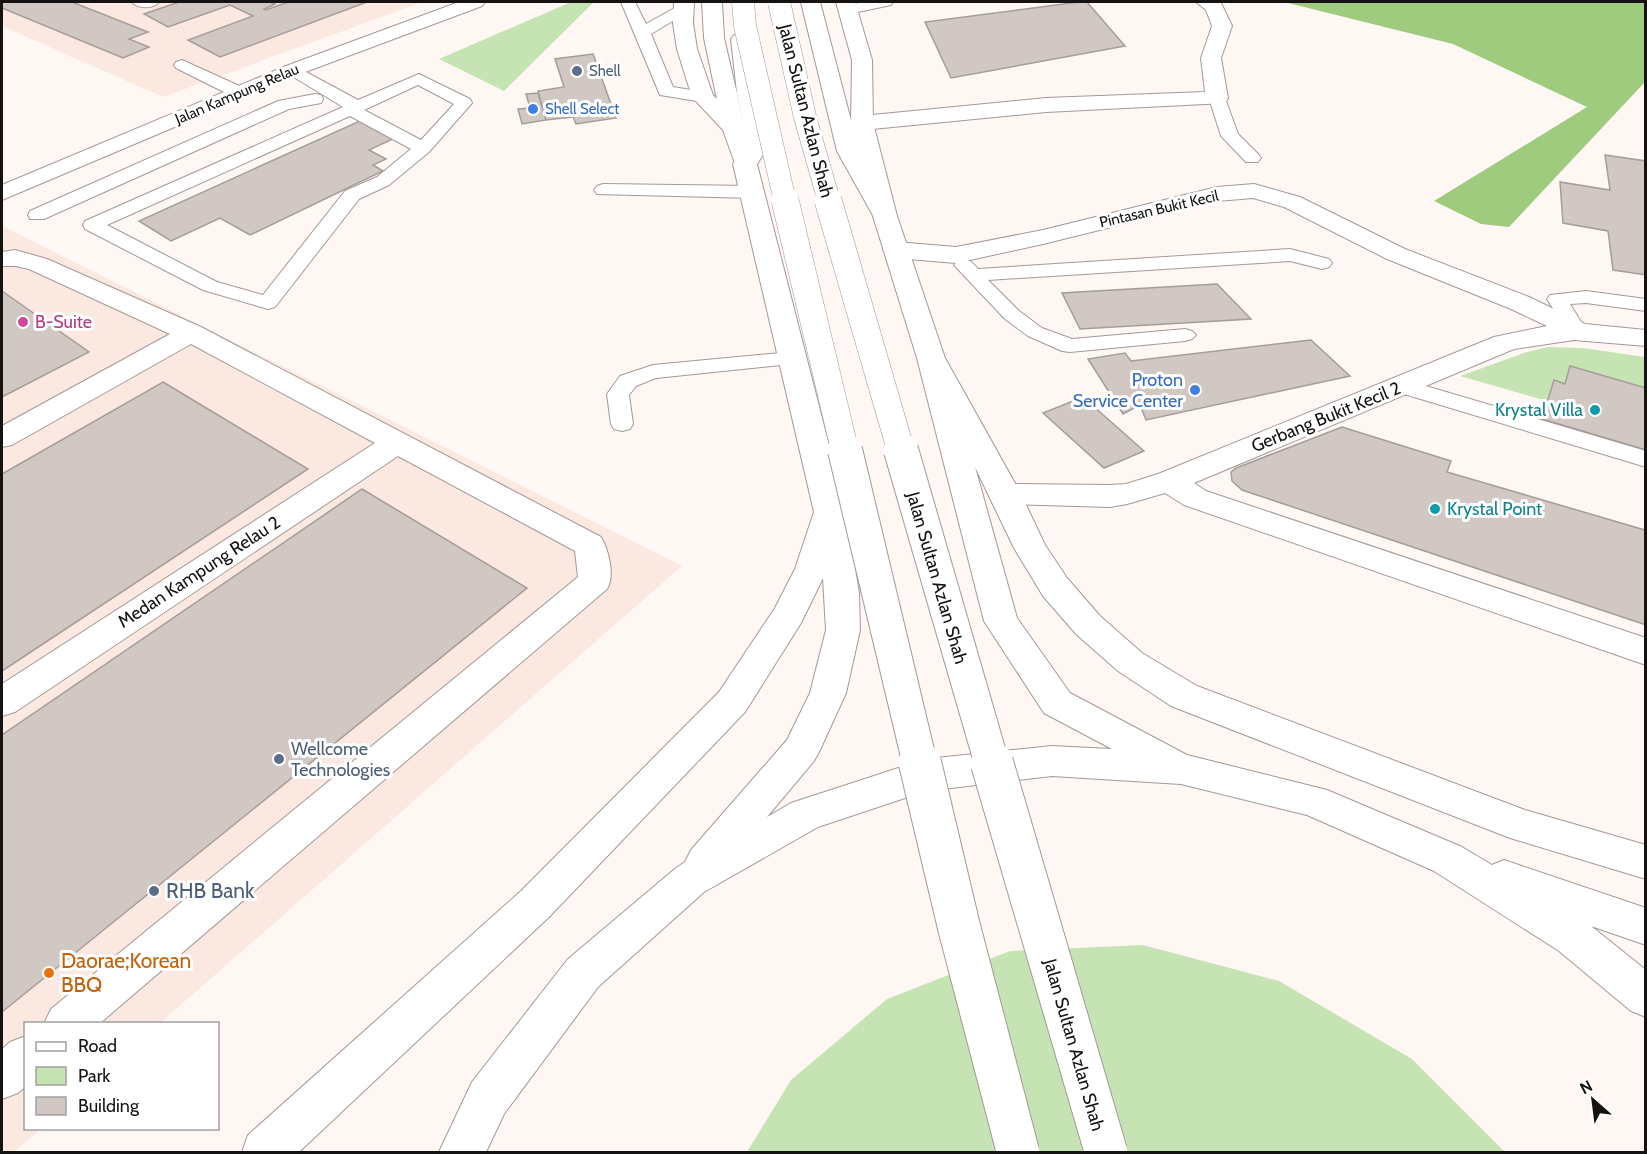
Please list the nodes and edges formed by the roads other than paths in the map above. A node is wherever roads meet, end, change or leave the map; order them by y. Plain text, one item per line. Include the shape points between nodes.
1 (139, 2) edge
2 (152, 2) edge
3 (475, 2) edge
4 (628, 2) edge
5 (712, 2) edge
6 (736, 2) edge
7 (743, 2) edge
8 (779, 2) edge
9 (810, 2) edge
10 (886, 2) edge
11 (1206, 2) edge
12 (683, 5) edge
13 (846, 5) edge
14 (644, 32) junction
15 (182, 65) dead end
16 (285, 74) junction
17 (240, 93) junction
18 (703, 97) junction
19 (1217, 98) junction
20 (315, 99) junction
21 (349, 109) junction
22 (862, 123) junction
23 (734, 128) junction
24 (423, 148) junction
25 (1252, 158) dead end
26 (745, 165) junction
27 (603, 190) dead end
28 (3, 191) edge
29 (753, 192) junction
30 (37, 215) dead end
31 (885, 216) junction
32 (896, 250) junction
33 (956, 255) junction
34 (2, 259) edge
35 (1322, 263) dead end
36 (972, 275) junction
37 (1646, 305) edge
38 (1575, 330) junction
39 (191, 333) junction
40 (1185, 335) dead end
41 (1646, 338) edge
42 (791, 358) junction
43 (931, 358) junction
44 (1402, 386) junction
45 (621, 424) dead end
46 (2, 438) edge
47 (396, 443) junction
48 (1646, 459) edge
49 (1169, 481) junction
50 (1005, 494) junction
51 (830, 512) junction
52 (1646, 652) edge
53 (2, 702) edge
54 (1182, 769) junction
55 (1448, 859) junction
56 (1646, 862) edge
57 (690, 880) junction
58 (1646, 927) edge
59 (1646, 997) edge
60 (67, 1022) edge
61 (24, 1059) edge
62 (2, 1077) edge
63 (265, 1152) edge
64 (462, 1152) edge
65 (1018, 1152) edge
66 (1106, 1152) edge

1 - 2 lane
3 - 16 main road, Jalan Kampung Relau
4 - 14 lane
5 - 23 main road via 714,38
6 - 26 main road via 759,144
7 - 65 main road, bridge via 764,114 956,916
8 - 66 main road, Jalan Sultan Azlan Shah, bridge via 805,117 842,249
9 - 31 main road via 848,152
10 - 13 lane
11 - 19 main road via 1214,7 1222,26 1211,58
12 - 14 lane
12 - 18 main road via 687,49
13 - 22 main road via 862,60
14 - 18 lane via 666,91
15 - 17 lane
16 - 17 main road, Jalan Kampung Relau
16 - 20 lane
16 - 21 lane
17 - 28 main road, Jalan Kampung Relau
18 - 23 main road
19 - 22 main road via 1046,105
19 - 25 lane via 1230,136
20 - 21 lane
20 - 30 lane via 284,105
21 - 24 lane
21 - 24 lane via 419,79 464,103
21 - 24 lane via 92,225 210,286 268,303 352,195 383,181
22 - 31 main road
23 - 26 main road
26 - 29 main road
27 - 29 lane
29 - 42 main road
31 - 32 main road
32 - 33 main road, Pintasan Bukit Kecil
32 - 43 main road
33 - 36 lane
33 - 38 main road, Pintasan Bukit Kecil via 1216,194 1254,191 1292,202 1396,254 1520,303
34 - 39 main road via 38,264
35 - 36 lane via 1290,255
36 - 40 lane via 1035,332 1070,346
37 - 38 lane via 1586,297 1557,299
38 - 41 main road, Gerbang Bukit Kecil 2
38 - 44 main road, Gerbang Bukit Kecil 2 via 1504,343
39 - 46 main road
39 - 47 main road
42 - 45 lane via 653,372 627,381 618,394
42 - 51 main road via 812,427
43 - 50 main road
43 - 54 main road via 1001,621 1057,703
44 - 48 lane
44 - 49 main road, Gerbang Bukit Kecil 2
47 - 53 main road, Medan Kampung Relau 2
47 - 60 main road via 590,545 595,581
49 - 50 main road, Gerbang Bukit Kecil 2 via 1110,496
49 - 52 main road via 1195,498
50 - 56 main road via 1048,577 1088,625 1130,662 1184,696 1513,822
51 - 57 main road via 842,593 843,630 828,693 801,750
51 - 63 main road via 811,569 789,614 732,702 534,904
54 - 55 main road via 1313,801
54 - 57 main road via 1052,760 926,776 805,815
55 - 58 main road
55 - 59 main road via 1574,938
57 - 64 main road via 583,974 488,1098
61 - 62 main road

